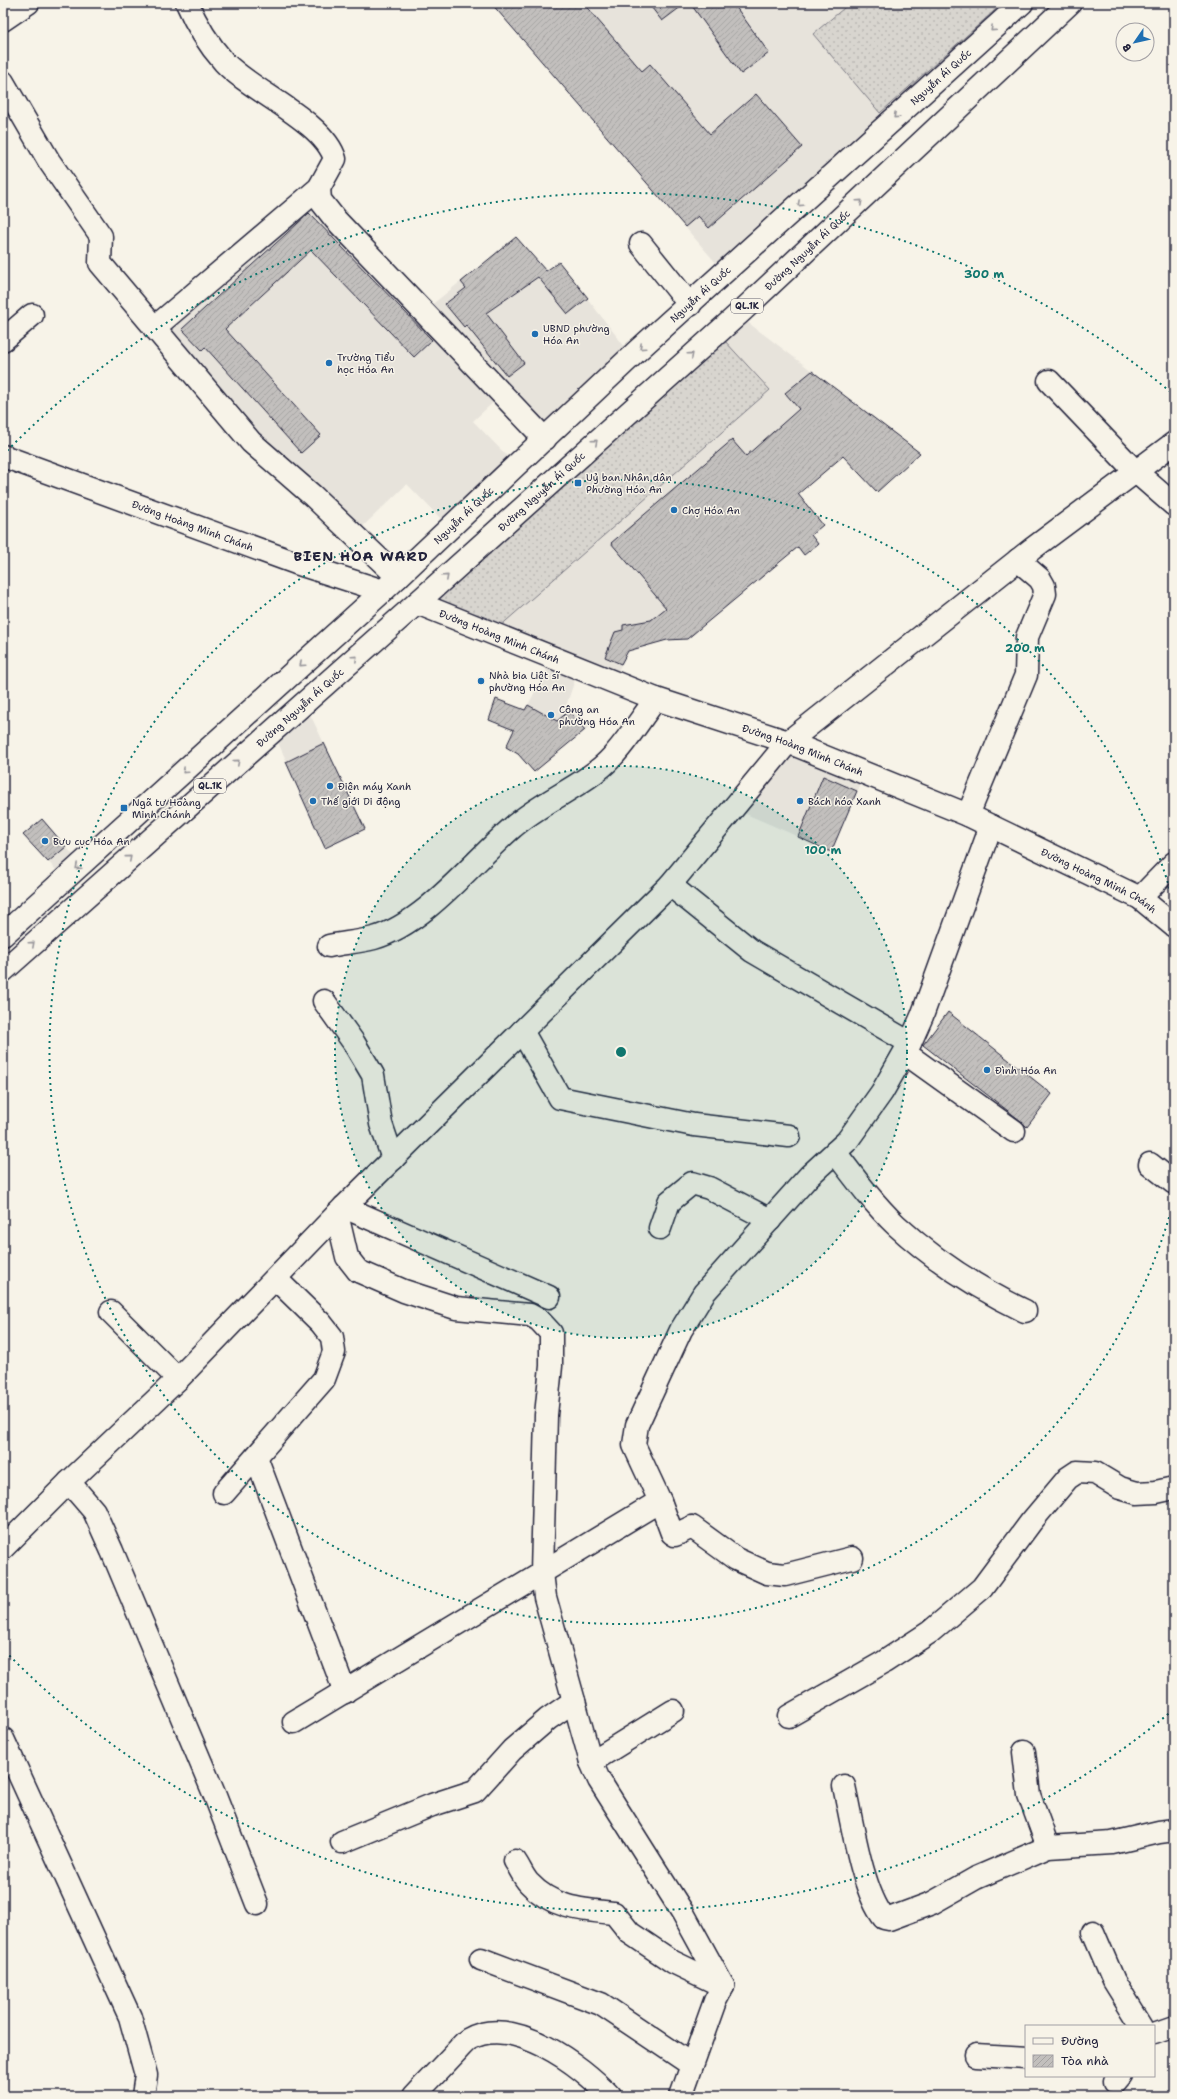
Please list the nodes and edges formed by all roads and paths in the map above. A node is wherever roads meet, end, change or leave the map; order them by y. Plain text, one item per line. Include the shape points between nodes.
1 (28, 3) edge
2 (187, 3) edge
3 (1022, 3) edge
4 (1070, 3) edge
5 (3, 20) edge
6 (3, 82) edge
7 (319, 188) junction
8 (641, 244) dead end
9 (690, 305) junction
10 (32, 315) dead end
11 (154, 328) junction
12 (3, 340) edge
13 (1049, 381) dead end
14 (545, 439) junction
15 (1174, 443) edge
16 (3, 456) edge
17 (1135, 471) junction
18 (1174, 505) edge
19 (1018, 560) junction
20 (390, 584) junction
21 (418, 603) junction
22 (656, 699) junction
23 (788, 742) junction
24 (968, 815) junction
25 (990, 826) junction
26 (1174, 862) edge
27 (670, 885) junction
28 (1140, 898) junction
29 (1174, 926) edge
30 (3, 935) edge
31 (329, 946) dead end
32 (3, 971) edge
33 (324, 1001) dead end
34 (522, 1031) junction
35 (908, 1048) junction
36 (1014, 1131) dead end
37 (788, 1136) dead end
38 (835, 1152) junction
39 (393, 1159) junction
40 (1150, 1164) dead end
41 (1174, 1183) edge
42 (341, 1210) junction
43 (770, 1220) junction
44 (660, 1228) dead end
45 (276, 1279) junction
46 (549, 1297) dead end
47 (1025, 1311) dead end
48 (111, 1312) dead end
49 (178, 1379) junction
50 (256, 1457) junction
51 (69, 1482) junction
52 (1174, 1488) edge
53 (224, 1493) dead end
54 (660, 1501) junction
55 (3, 1548) edge
56 (852, 1558) dead end
57 (542, 1573) junction
58 (345, 1692) junction
59 (574, 1701) junction
60 (673, 1711) dead end
61 (789, 1716) dead end
62 (294, 1722) dead end
63 (3, 1739) edge
64 (1024, 1752) dead end
65 (591, 1762) junction
66 (844, 1786) dead end
67 (1174, 1830) edge
68 (342, 1842) dead end
69 (1048, 1847) junction
70 (515, 1862) dead end
71 (257, 1904) dead end
72 (1093, 1932) dead end
73 (480, 1959) dead end
74 (723, 1986) junction
75 (1141, 2025) edge
76 (1174, 2026) edge
77 (1155, 2033) edge
78 (976, 2055) dead end
79 (1025, 2058) edge
80 (690, 2086) edge
81 (142, 2096) edge
82 (414, 2096) edge
83 (610, 2096) edge

1 - 5 street
2 - 7 street via 198,27 225,63 310,126 332,148 335,159
3 -> 9 street, Nguyễn Ái Quốc / QL.1K
21 -> 4 street, Đường Nguyễn Ái Quốc / QL.1K via 743,310
6 - 11 street via 49,161 101,236 100,263
7 - 11 street
7 - 14 street via 320,200 335,219
8 - 9 street
9 -> 14 street, Nguyễn Ái Quốc / QL.1K via 636,352
10 - 12 street
11 - 20 street via 251,442 313,496
13 - 17 street
14 - 20 street, Nguyễn Ái Quốc / QL.1K
15 - 17 street
16 - 20 street, Đường Hoàng Minh Chánh via 296,563
17 - 18 street
17 - 19 street
19 - 23 street
19 - 24 street via 1040,579 1045,594 1027,638 1026,675
20 - 21 street, Đường Hoàng Minh Chánh
20 -> 30 street, QL.1K
21 - 22 street, Đường Hoàng Minh Chánh
32 -> 21 street, Đường Nguyễn Ái Quốc / QL.1K
22 - 23 street, Đường Hoàng Minh Chánh
22 - 31 street via 612,758 513,827 432,904 398,927 374,938
23 - 24 street, Đường Hoàng Minh Chánh
23 - 27 street
24 - 25 street, Đường Hoàng Minh Chánh
25 - 28 street, Đường Hoàng Minh Chánh
25 - 35 street
26 - 28 street
27 - 34 street
27 - 35 street via 752,951
28 - 29 street, Đường Hoàng Minh Chánh
33 - 39 street via 373,1075 381,1124
34 - 37 street via 560,1098 694,1125
34 - 39 street
35 - 36 street
35 - 38 street via 852,1135
38 - 43 street via 809,1176
38 - 47 street via 868,1195 895,1224 929,1253 996,1297
39 - 42 street
40 - 41 street
42 - 45 street
42 - 46 street
42 - 57 street via 347,1257 358,1271 404,1291 456,1308 530,1315 539,1320 551,1333
43 - 44 street via 709,1188 692,1183 669,1202
43 - 54 street via 704,1294 681,1330 636,1425 634,1444
45 - 49 street
45 - 50 street via 321,1322 332,1337 334,1352 324,1379
48 - 49 street
49 - 51 street
50 - 53 street
50 - 58 street
51 - 55 street
51 - 71 street via 94,1511 215,1796
52 - 61 street via 1137,1493 1120,1488 1095,1473 1077,1472 1068,1478 1031,1522 982,1588 930,1632 884,1662
54 - 56 street via 675,1535 692,1527 736,1559 767,1573 785,1575
54 - 57 street
57 - 58 street
57 - 59 street via 545,1597
58 - 62 street
59 - 65 street
59 - 68 street via 512,1750 475,1791 432,1805
60 - 65 street
63 - 81 street via 130,2017 146,2075
64 - 69 street via 1029,1795
65 - 74 street via 599,1780 683,1913
66 - 69 street via 858,1853 872,1898 878,1912 884,1918 889,1919 932,1903 976,1878
67 - 69 street via 1112,1843
70 - 74 street via 528,1882 546,1898 575,1910 614,1913 630,1933 673,1962
72 - 75 street via 1114,1981
73 - 80 street via 601,2004
74 - 80 street via 715,2001
76 - 77 street
78 - 79 street
82 - 83 street via 468,2039 489,2032 507,2033 553,2049 593,2077

